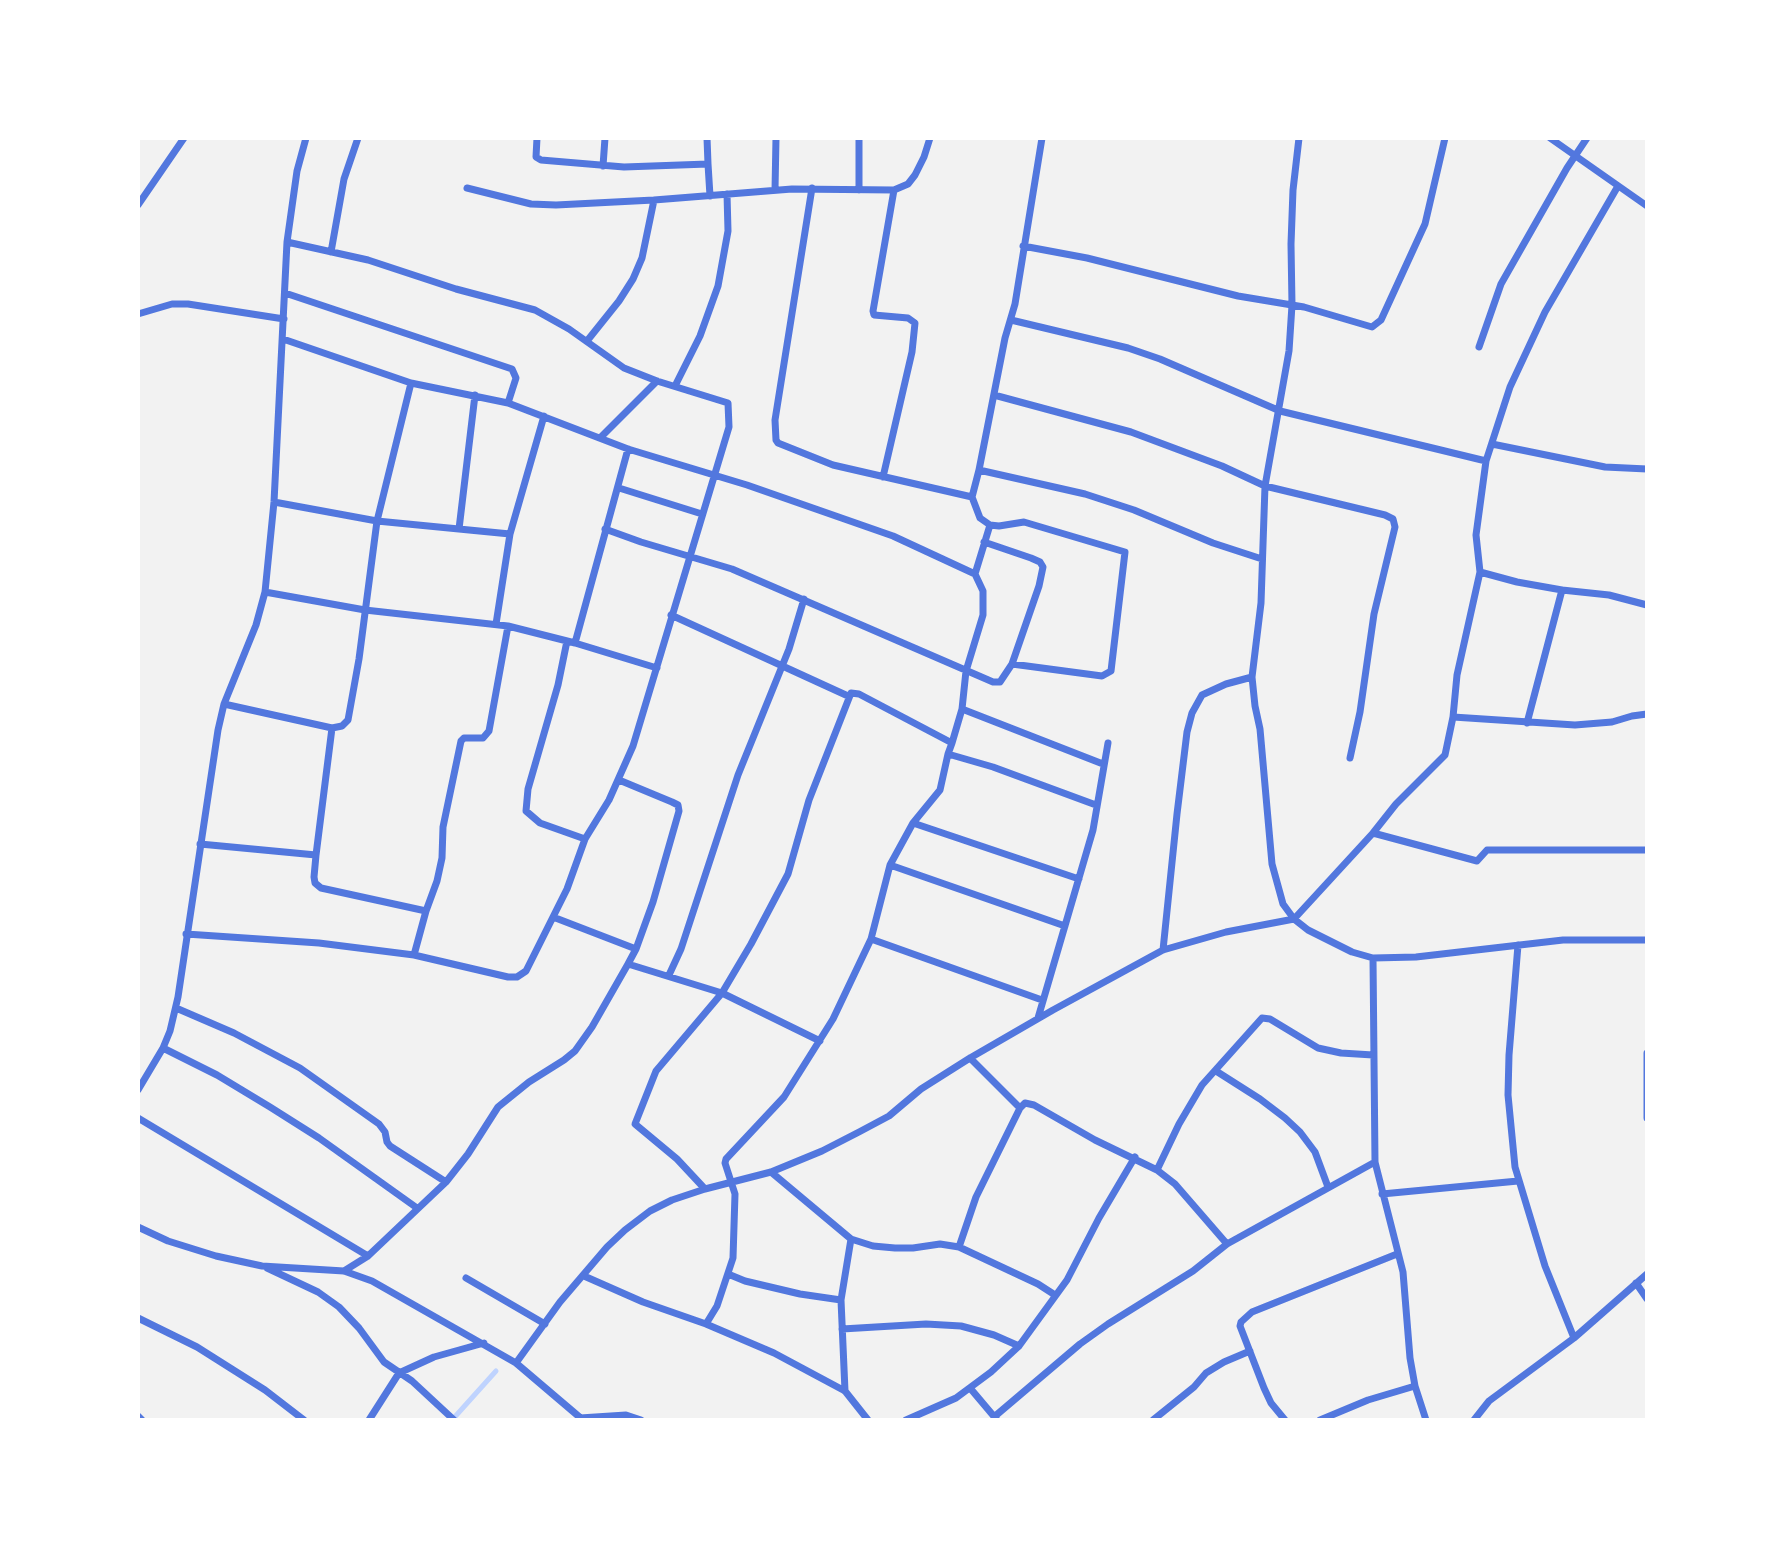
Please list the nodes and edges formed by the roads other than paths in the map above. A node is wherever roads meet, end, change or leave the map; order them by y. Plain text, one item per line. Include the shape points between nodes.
1 (184, 138) edge
2 (306, 138) edge
3 (358, 138) edge
4 (537, 138) edge
5 (606, 138) edge
6 (707, 138) edge
7 (776, 138) edge
8 (859, 138) edge
9 (930, 138) edge
10 (1042, 138) edge
11 (1299, 138) edge
12 (1445, 138) edge
13 (1550, 138) edge
14 (1587, 138) edge
15 (1576, 155) junction
16 (708, 164) junction
17 (603, 166) junction
18 (1618, 186) junction
19 (467, 188) dead end
20 (813, 188) junction
21 (775, 190) junction
22 (859, 190) junction
23 (894, 190) junction
24 (727, 194) junction
25 (710, 196) junction
26 (654, 200) junction
27 (138, 205) edge
28 (1647, 206) edge
29 (287, 242) junction
30 (1023, 246) junction
31 (331, 252) junction
32 (285, 293) junction
33 (1292, 305) junction
34 (138, 314) edge
35 (284, 319) junction
36 (1010, 320) junction
37 (283, 339) junction
38 (587, 341) junction
39 (1479, 347) dead end
40 (657, 381) junction
41 (411, 383) junction
42 (676, 386) junction
43 (475, 395) junction
44 (994, 395) junction
45 (508, 403) junction
46 (1280, 411) junction
47 (544, 416) junction
48 (600, 438) junction
49 (1492, 444) junction
50 (628, 449) junction
51 (1486, 461) junction
52 (1647, 469) edge
53 (979, 470) junction
54 (715, 476) junction
55 (883, 477) junction
56 (1265, 486) junction
57 (619, 488) junction
58 (972, 497) junction
59 (274, 502) junction
60 (702, 514) junction
61 (377, 521) junction
62 (990, 525) junction
63 (459, 529) junction
64 (606, 529) junction
65 (510, 534) junction
66 (984, 542) junction
67 (689, 556) junction
68 (1262, 559) junction
69 (1480, 572) junction
70 (975, 574) junction
71 (1562, 590) junction
72 (265, 592) junction
73 (804, 599) junction
74 (1647, 605) edge
75 (365, 610) junction
76 (671, 615) junction
77 (496, 624) junction
78 (508, 626) junction
79 (571, 642) junction
80 (1012, 664) junction
81 (783, 667) junction
82 (657, 668) junction
83 (966, 671) junction
84 (1252, 677) junction
85 (848, 696) junction
86 (224, 704) junction
87 (962, 709) junction
88 (1647, 715) edge
89 (1453, 717) junction
90 (1527, 723) junction
91 (332, 728) junction
92 (952, 743) junction
93 (1108, 743) dead end
94 (948, 754) junction
95 (1350, 758) dead end
96 (1103, 764) junction
97 (619, 779) junction
98 (1096, 805) junction
99 (913, 823) junction
100 (1373, 833) junction
101 (585, 839) junction
102 (200, 844) junction
103 (1647, 850) edge
104 (316, 855) junction
105 (890, 865) junction
106 (1079, 880) junction
107 (426, 911) junction
108 (553, 917) junction
109 (1294, 919) junction
110 (1066, 926) junction
111 (186, 933) junction
112 (871, 939) junction
113 (1647, 940) edge
114 (1518, 945) junction
115 (636, 949) junction
116 (1163, 950) junction
117 (414, 955) junction
118 (1373, 958) junction
119 (628, 964) junction
120 (669, 975) junction
121 (722, 993) junction
122 (1042, 1000) junction
123 (176, 1008) junction
124 (1038, 1018) junction
125 (820, 1041) junction
126 (163, 1048) junction
127 (1647, 1053) edge
128 (1373, 1055) junction
129 (970, 1058) junction
130 (1216, 1071) junction
131 (138, 1090) edge
132 (1020, 1108) junction
133 (138, 1118) edge
134 (1647, 1118) edge
135 (1135, 1157) junction
136 (1375, 1163) junction
137 (1157, 1170) junction
138 (771, 1171) junction
139 (1518, 1181) junction
140 (446, 1182) junction
141 (731, 1182) junction
142 (1328, 1187) junction
143 (705, 1189) junction
144 (1382, 1194) junction
145 (417, 1208) junction
146 (138, 1227) edge
147 (851, 1239) junction
148 (1227, 1244) junction
149 (959, 1247) junction
150 (1397, 1254) junction
151 (368, 1256) junction
152 (262, 1266) junction
153 (344, 1272) junction
154 (728, 1274) junction
155 (1647, 1274) edge
156 (584, 1276) junction
157 (466, 1278) dead end
158 (1636, 1283) junction
159 (1055, 1295) junction
160 (1647, 1299) edge
161 (841, 1300) junction
162 (138, 1318) edge
163 (545, 1324) junction
164 (706, 1324) junction
165 (842, 1329) junction
166 (1574, 1338) junction
167 (484, 1343) junction
168 (1019, 1346) junction
169 (1250, 1351) junction
170 (516, 1363) junction
171 (399, 1373) junction
172 (1415, 1386) junction
173 (970, 1388) junction
174 (845, 1391) junction
175 (995, 1418) edge
176 (580, 1419) edge
177 (304, 1420) edge
178 (369, 1420) edge
179 (454, 1420) edge
180 (641, 1420) edge
181 (868, 1420) edge
182 (905, 1420) edge
183 (1153, 1420) edge
184 (1285, 1420) edge
185 (1320, 1420) edge
186 (1426, 1420) edge
187 (1475, 1420) edge

1 - 27 street
2 - 29 street
3 - 31 street via 344,178
4 - 17 street via 538,159
5 - 17 street
6 - 16 street
7 - 21 street
8 - 22 street
9 - 23 street via 915,176
10 - 30 street
11 - 33 street via 1293,190
12 - 33 street via 1425,225 1377,325 1368,327
13 - 15 street
14 - 15 street
15 - 18 street
15 - 39 street via 1501,285
16 - 17 street
16 - 25 street
18 - 28 street
18 - 49 street via 1530,340
19 - 26 street via 544,204
20 - 21 street
20 - 22 street
20 - 55 street via 775,420 776,440 816,459
21 - 24 street
22 - 23 street
23 - 55 street via 873,311 874,315 908,318 915,323
24 - 25 street
24 - 42 street via 728,231 718,286
25 - 26 street
26 - 38 street via 633,279
29 - 31 street
29 - 32 street
30 - 33 street
30 - 36 street
31 - 38 street via 535,310
32 - 35 street
32 - 45 street via 512,369 516,379
33 - 46 street
34 - 35 street via 188,303
35 - 37 street
36 - 44 street
36 - 46 street via 1128,348
37 - 41 street
37 - 59 street
38 - 40 street via 624,368
40 - 42 street
40 - 48 street
41 - 43 street
41 - 61 street
42 - 54 street via 728,402 729,427
43 - 45 street
43 - 63 street
44 - 53 street
44 - 56 street via 1131,432
45 - 47 street
46 - 51 street
46 - 56 street
47 - 48 street
47 - 65 street
48 - 50 street
49 - 51 street
49 - 52 street via 1605,467
50 - 54 street
50 - 57 street
51 - 69 street via 1476,535
53 - 58 street
53 - 68 street via 1085,494
54 - 60 street
54 - 70 street via 893,536
55 - 58 street
56 - 68 street
56 - 95 street via 1385,515 1394,522
57 - 60 street
57 - 64 street
58 - 62 street via 980,518
59 - 61 street
59 - 72 street
60 - 67 street
61 - 63 street
61 - 75 street
62 - 66 street
62 - 80 street via 1024,522 1126,555 1111,671 1102,676
63 - 65 street
64 - 67 street
64 - 79 street
65 - 77 street
66 - 70 street
66 - 80 street via 1031,558 1043,567
67 - 73 street
67 - 76 street
68 - 84 street
69 - 71 street
69 - 89 street via 1457,675
70 - 83 street via 983,591 983,615
71 - 74 street
71 - 90 street
72 - 75 street
72 - 86 street
73 - 81 street
73 - 83 street
75 - 77 street
75 - 91 street via 352,708 345,724
76 - 81 street
76 - 82 street
77 - 78 street
78 - 79 street
78 - 107 street via 489,731 483,738 461,741 443,827 438,881
79 - 82 street
79 - 101 street via 528,789 526,811 540,823
80 - 83 street via 999,683
81 - 85 street
81 - 120 street via 738,775
82 - 97 street
83 - 87 street
84 - 109 street via 1272,864 1283,904
84 - 116 street via 1202,695 1192,713
85 - 92 street via 859,694
85 - 121 street via 809,800 788,874
86 - 91 street
86 - 102 street
87 - 92 street
87 - 96 street
88 - 90 street via 1575,725
89 - 90 street
89 - 100 street via 1445,755
91 - 104 street
92 - 94 street
93 - 96 street
94 - 98 street
94 - 99 street via 940,790
96 - 98 street
97 - 101 street
97 - 115 street via 672,802 680,811
98 - 106 street
99 - 105 street
99 - 106 street
100 - 103 street via 1477,861 1487,850
100 - 109 street
101 - 108 street
102 - 104 street
102 - 111 street
104 - 107 street via 315,883 321,888
105 - 110 street
105 - 112 street
106 - 110 street
107 - 117 street
108 - 115 street
108 - 117 street via 526,971 517,977
109 - 116 street
109 - 118 street via 1352,952
110 - 122 street
111 - 117 street
111 - 123 street
112 - 122 street
112 - 125 street
113 - 114 street
114 - 118 street
114 - 139 street via 1508,1095
115 - 119 street
116 - 124 street
118 - 128 street
119 - 120 street
119 - 140 street via 575,1051 498,1108
120 - 121 street
121 - 125 street
121 - 143 street via 660,1064 635,1124
122 - 124 street
123 - 126 street
123 - 140 street via 300,1068 379,1124 390,1146
124 - 129 street
125 - 141 street via 785,1097 726,1159
126 - 131 street
126 - 145 street via 270,1107
127 - 134 street
128 - 130 street via 1318,1048 1265,1018
128 - 136 street
129 - 132 street
129 - 138 street via 889,1116
130 - 137 street via 1191,1101
130 - 142 street via 1300,1132 1315,1152
132 - 135 street via 1030,1103
132 - 149 street via 975,1197
133 - 151 street
135 - 137 street
135 - 159 street
136 - 142 street
136 - 144 street
137 - 148 street
138 - 141 street
138 - 147 street
139 - 144 street
139 - 166 street
140 - 145 street
141 - 143 street
141 - 154 street via 735,1219
142 - 148 street
143 - 156 street via 650,1211 625,1230
144 - 150 street
145 - 151 street
146 - 152 street via 168,1241
147 - 149 street via 895,1248
147 - 161 street
148 - 175 street via 1080,1344
149 - 159 street
150 - 169 street via 1252,1312 1240,1326
150 - 172 street
151 - 153 street
152 - 153 street
152 - 171 street via 339,1307 384,1362
153 - 167 street via 372,1282
154 - 161 street
154 - 164 street
155 - 158 street
156 - 163 street
156 - 164 street
157 - 163 street
158 - 160 street
158 - 166 street
159 - 168 street
161 - 165 street
162 - 177 street via 197,1347
163 - 170 street
164 - 174 street
165 - 168 street via 961,1326
165 - 174 street
166 - 187 street via 1489,1401
167 - 170 street
167 - 171 street
168 - 173 street
169 - 183 street via 1206,1373
169 - 184 street via 1271,1403
170 - 176 street
171 - 178 street
171 - 179 street
172 - 185 street
172 - 186 street
173 - 175 street
173 - 182 street
174 - 181 street
176 - 180 street via 626,1415

